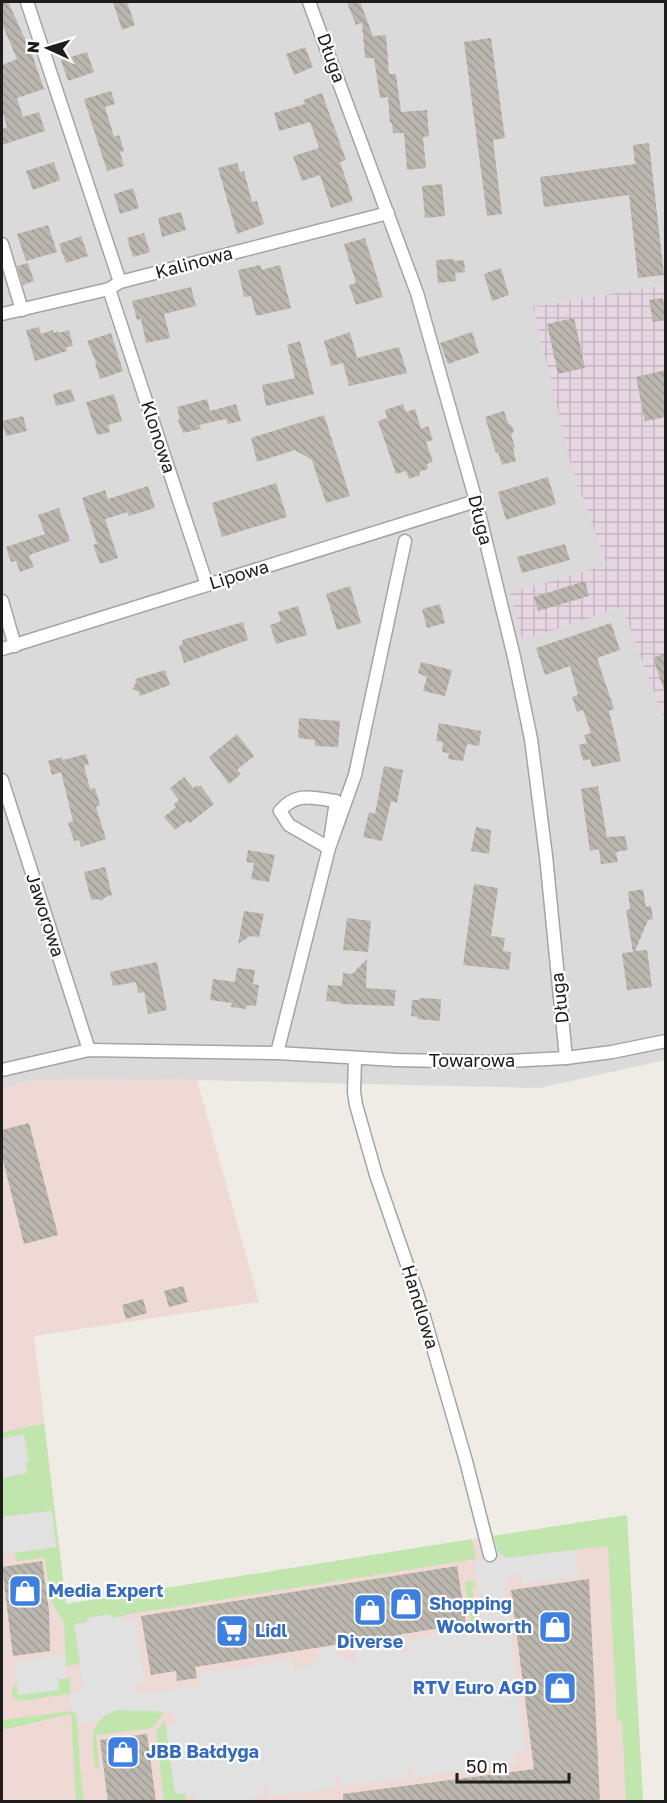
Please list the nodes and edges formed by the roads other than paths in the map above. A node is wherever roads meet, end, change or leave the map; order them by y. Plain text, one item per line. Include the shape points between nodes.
1 (27, 2) edge
2 (309, 2) edge
3 (388, 213) junction
4 (2, 244) edge
5 (114, 285) junction
6 (22, 310) junction
7 (2, 314) edge
8 (476, 501) junction
9 (405, 541) dead end
10 (207, 585) junction
11 (2, 601) edge
12 (15, 646) junction
13 (2, 649) edge
14 (2, 780) edge
15 (329, 848) junction
16 (666, 1041) edge
17 (89, 1050) junction
18 (278, 1053) junction
19 (355, 1058) junction
20 (566, 1058) junction
21 (2, 1070) edge
22 (490, 1555) dead end

1 - 5 street, Klonowa
2 - 3 street, Długa
3 - 5 street, Kalinowa
3 - 8 street, Długa via 417,293
4 - 6 street
5 - 6 street, Kalinowa
5 - 10 street, Klonowa
6 - 7 street, Kalinowa
8 - 10 street, Lipowa
8 - 20 street, Długa via 531,739
9 - 15 street via 355,775
10 - 12 street, Lipowa
11 - 12 street
12 - 13 street, Lipowa
14 - 17 street, Jaworowa
15 - 15 street via 336,801 306,796 288,801 280,811 289,825
15 - 18 street
16 - 20 street, Towarowa
17 - 18 street, Towarowa
17 - 21 street, Towarowa
18 - 19 street, Towarowa
19 - 20 street, Towarowa via 491,1062
19 - 22 street, Handlowa via 356,1105 421,1307

